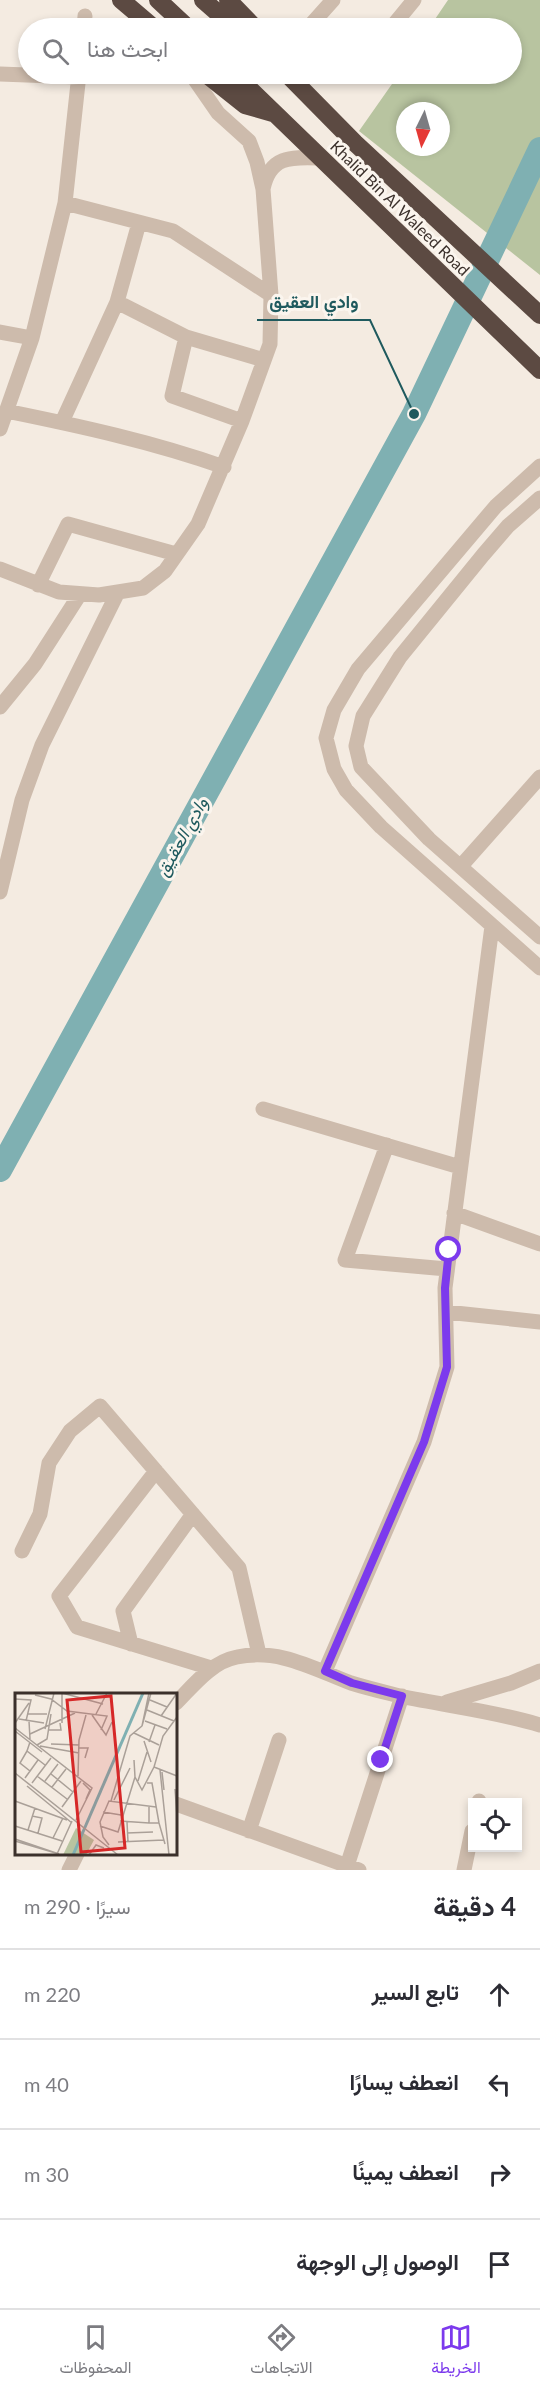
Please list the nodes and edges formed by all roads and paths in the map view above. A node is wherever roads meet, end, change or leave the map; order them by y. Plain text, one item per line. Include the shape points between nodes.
1 (121, 0) edge
2 (158, 0) edge
3 (203, 0) edge
4 (228, 0) edge
5 (333, 0) edge
6 (414, 0) edge
7 (142, 18) edge
8 (177, 18) edge
9 (224, 18) edge
10 (246, 18) edge
11 (317, 18) edge
12 (399, 18) edge
13 (0, 74) edge
14 (18, 74) edge
15 (78, 84) edge
16 (198, 84) edge
17 (220, 84) edge
18 (244, 84) edge
19 (299, 84) edge
20 (273, 113) junction
21 (326, 165) junction
22 (263, 189) junction
23 (65, 204) junction
24 (139, 223) junction
25 (271, 295) junction
26 (117, 302) junction
27 (540, 315) edge
28 (0, 332) edge
29 (186, 337) junction
30 (32, 338) junction
31 (264, 360) junction
32 (540, 370) edge
33 (6, 411) junction
34 (242, 421) junction
35 (62, 422) junction
36 (0, 429) edge
37 (540, 466) edge
38 (224, 467) junction
39 (540, 498) edge
40 (492, 510) junction
41 (508, 526) junction
42 (176, 554) junction
43 (0, 569) edge
44 (38, 585) junction
45 (118, 592) junction
46 (80, 594) junction
47 (0, 707) edge
48 (540, 777) edge
49 (461, 866) junction
50 (0, 892) edge
51 (492, 926) junction
52 (540, 937) edge
53 (540, 968) edge
54 (263, 1109) dead end
55 (387, 1145) junction
56 (460, 1167) junction
57 (454, 1213) junction
58 (540, 1244) edge
59 (447, 1269) junction
60 (446, 1312) junction
61 (540, 1322) edge
62 (156, 1471) junction
63 (193, 1514) junction
64 (22, 1551) dead end
65 (131, 1644) junction
66 (259, 1654) junction
67 (211, 1668) junction
68 (325, 1671) junction
69 (540, 1671) edge
70 (402, 1696) junction
71 (177, 1702) edge
72 (444, 1703) junction
73 (540, 1725) edge
74 (279, 1740) dead end
75 (177, 1804) edge
76 (249, 1831) junction
77 (468, 1850) edge
78 (76, 1855) edge
79 (353, 1868) edge
80 (69, 1870) edge
81 (464, 1870) edge

1 - 7 highway
2 - 8 highway
3 - 9 highway
4 - 10 highway
5 - 11 street
6 - 12 street
13 - 14 street
15 - 23 street
16 - 22 street via 218,113 249,141
17 - 20 highway via 246,105
18 - 20 highway, Khalid Bin Al Waleed Road
19 - 27 highway, Khalid Bin Al Waleed Road via 355,143
20 - 21 highway, Khalid Bin Al Waleed Road
21 - 22 street via 297,157 284,160 268,173
21 - 32 highway, Khalid Bin Al Waleed Road
22 - 25 street
23 - 24 street
23 - 30 street
24 - 25 street via 173,231
24 - 26 street
25 - 31 street via 270,344
26 - 29 street
26 - 35 street
28 - 30 street
29 - 31 street
29 - 34 street via 172,396
30 - 33 street
31 - 34 street
33 - 35 street
33 - 36 street
34 - 38 street
35 - 38 street
37 - 40 street
38 - 42 street via 198,524
39 - 41 street
40 - 41 street
40 - 51 street via 358,669 334,710 326,738 334,769 346,790 381,827
41 - 49 street via 400,657 363,716 356,746 361,767 429,839
42 - 44 street via 68,524
42 - 45 street via 165,571 143,588
43 - 44 street
44 - 46 street
45 - 46 street
45 - 50 street via 42,745 22,800
46 - 47 street via 35,664
48 - 49 street
49 - 52 street
51 - 53 street
51 - 56 street
54 - 55 street
55 - 56 street
55 - 59 street via 345,1260
56 - 57 street
57 - 58 street
57 - 59 street
59 - 60 street
60 - 61 street
60 - 68 street via 447,1367 424,1442
62 - 63 street
62 - 64 street via 100,1406 70,1431 49,1463 40,1514
62 - 65 street via 59,1596 77,1627
63 - 65 street via 123,1611
63 - 66 street via 239,1568
65 - 67 street
66 - 67 street via 235,1657
66 - 68 street via 310,1664
67 - 71 street
68 - 70 street via 352,1683
69 - 72 street
70 - 72 street
70 - 79 street
72 - 73 street
74 - 76 street
75 - 76 street
76 - 79 street
77 - 81 street
78 - 80 street

